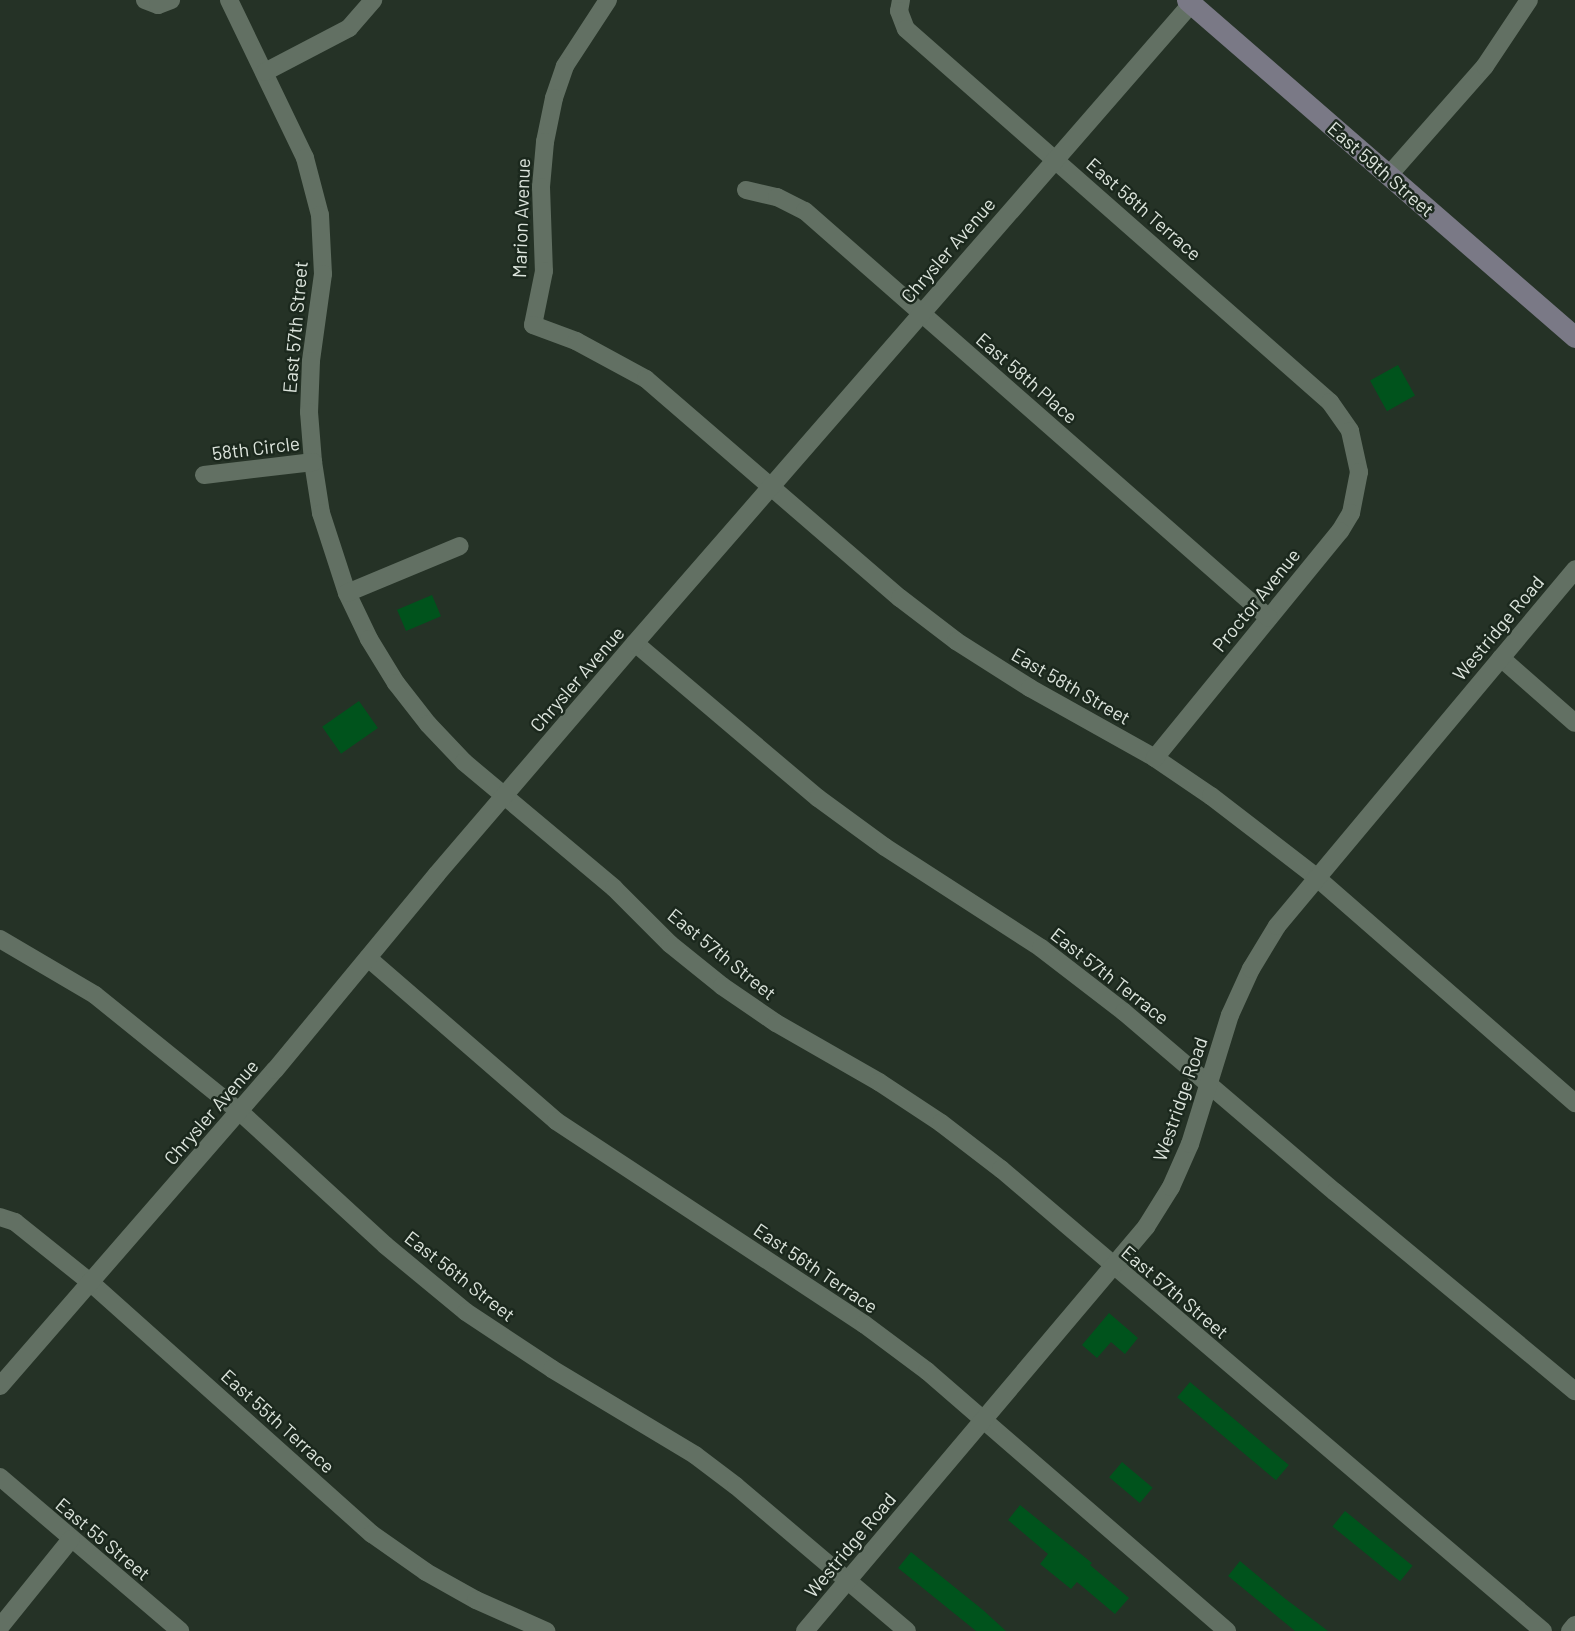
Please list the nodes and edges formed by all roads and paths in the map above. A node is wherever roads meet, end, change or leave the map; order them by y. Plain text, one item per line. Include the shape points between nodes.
1 (145, 0) edge
2 (172, 0) edge
3 (229, 0) edge
4 (373, 0) edge
5 (608, 0) edge
6 (901, 0) edge
7 (1529, 0) edge
8 (1189, 2) edge
9 (265, 72) junction
10 (1055, 160) junction
11 (1389, 175) junction
12 (746, 190) dead end
13 (922, 313) junction
14 (533, 325) joint
15 (1575, 337) edge
16 (1357, 455) joint
17 (313, 462) junction
18 (204, 475) dead end
19 (770, 487) junction
20 (460, 545) dead end
21 (1575, 569) edge
22 (347, 593) junction
23 (1269, 618) junction
24 (635, 643) junction
25 (1501, 658) junction
26 (1575, 723) edge
27 (1155, 758) junction
28 (504, 797) junction
29 (1316, 877) junction
30 (0, 939) edge
31 (368, 958) junction
32 (1209, 1084) junction
33 (1575, 1102) edge
34 (239, 1111) junction
35 (0, 1217) edge
36 (1113, 1267) junction
37 (90, 1282) junction
38 (0, 1386) edge
39 (1575, 1391) edge
40 (983, 1421) junction
41 (0, 1477) edge
42 (71, 1539) junction
43 (847, 1581) junction
44 (1575, 1625) edge
45 (0, 1627) edge
46 (180, 1631) edge
47 (546, 1631) edge
48 (805, 1631) edge
49 (907, 1631) edge
50 (1227, 1631) edge
51 (1543, 1631) edge
52 (1570, 1631) edge

1 - 2 street via 158,5
3 - 9 street
4 - 9 street via 349,28
5 - 14 street, Marion Avenue via 565,66 554,98 541,187 544,271
6 - 10 street, East 58th Terrace via 899,11 906,29
7 - 11 street via 1485,66
8 - 10 street, Chrysler Avenue
8 - 11 street, East 59th Street
9 - 17 street, East 57th Street via 305,158 320,215 323,274 309,399
10 - 13 street, Chrysler Avenue
10 - 16 street, East 58th Terrace via 1330,402 1350,431
11 - 15 street, East 59th Street
12 - 13 street, East 58th Place via 777,197 805,211
13 - 19 street, Chrysler Avenue
13 - 23 street, East 58th Place
14 - 19 street, East 58th Street via 576,341 646,379
16 - 23 street, Proctor Avenue via 1358,482 1351,513
17 - 18 street, 58th Circle
17 - 22 street, East 57th Street via 321,513
19 - 24 street, Chrysler Avenue
19 - 27 street, East 58th Street via 956,641
20 - 22 street
21 - 25 street, Westridge Road
22 - 28 street, East 57th Street via 396,683 428,724
23 - 27 street, Proctor Avenue
24 - 28 street, Chrysler Avenue
24 - 32 street, East 57th Terrace via 818,798 1041,948
25 - 26 street
25 - 29 street, Westridge Road
27 - 29 street, East 58th Street
28 - 31 street, Chrysler Avenue
28 - 36 street, East 57th Street via 722,986 941,1124 1001,1169
29 - 32 street, Westridge Road via 1277,926 1251,969 1230,1015
29 - 33 street, East 58th Street
30 - 34 street, East 56th Street via 95,995
31 - 34 street, Chrysler Avenue
31 - 40 street, East 56th Terrace via 556,1121 864,1324
32 - 36 street, Westridge Road via 1171,1187
32 - 39 street, East 57th Terrace
34 - 37 street, Chrysler Avenue
34 - 43 street, East 56th Street via 385,1245 466,1312 695,1455
35 - 37 street, East 55th Terrace via 15,1222
36 - 40 street, Westridge Road
36 - 51 street, East 57th Street
37 - 38 street, Chrysler Avenue
37 - 47 street, East 55th Terrace via 372,1534 476,1600
40 - 43 street, Westridge Road
40 - 50 street, East 56th Terrace
41 - 42 street, East 55 Street
42 - 45 street
42 - 46 street, East 55 Street
43 - 48 street, Westridge Road
43 - 49 street, East 56th Street
44 - 52 street

